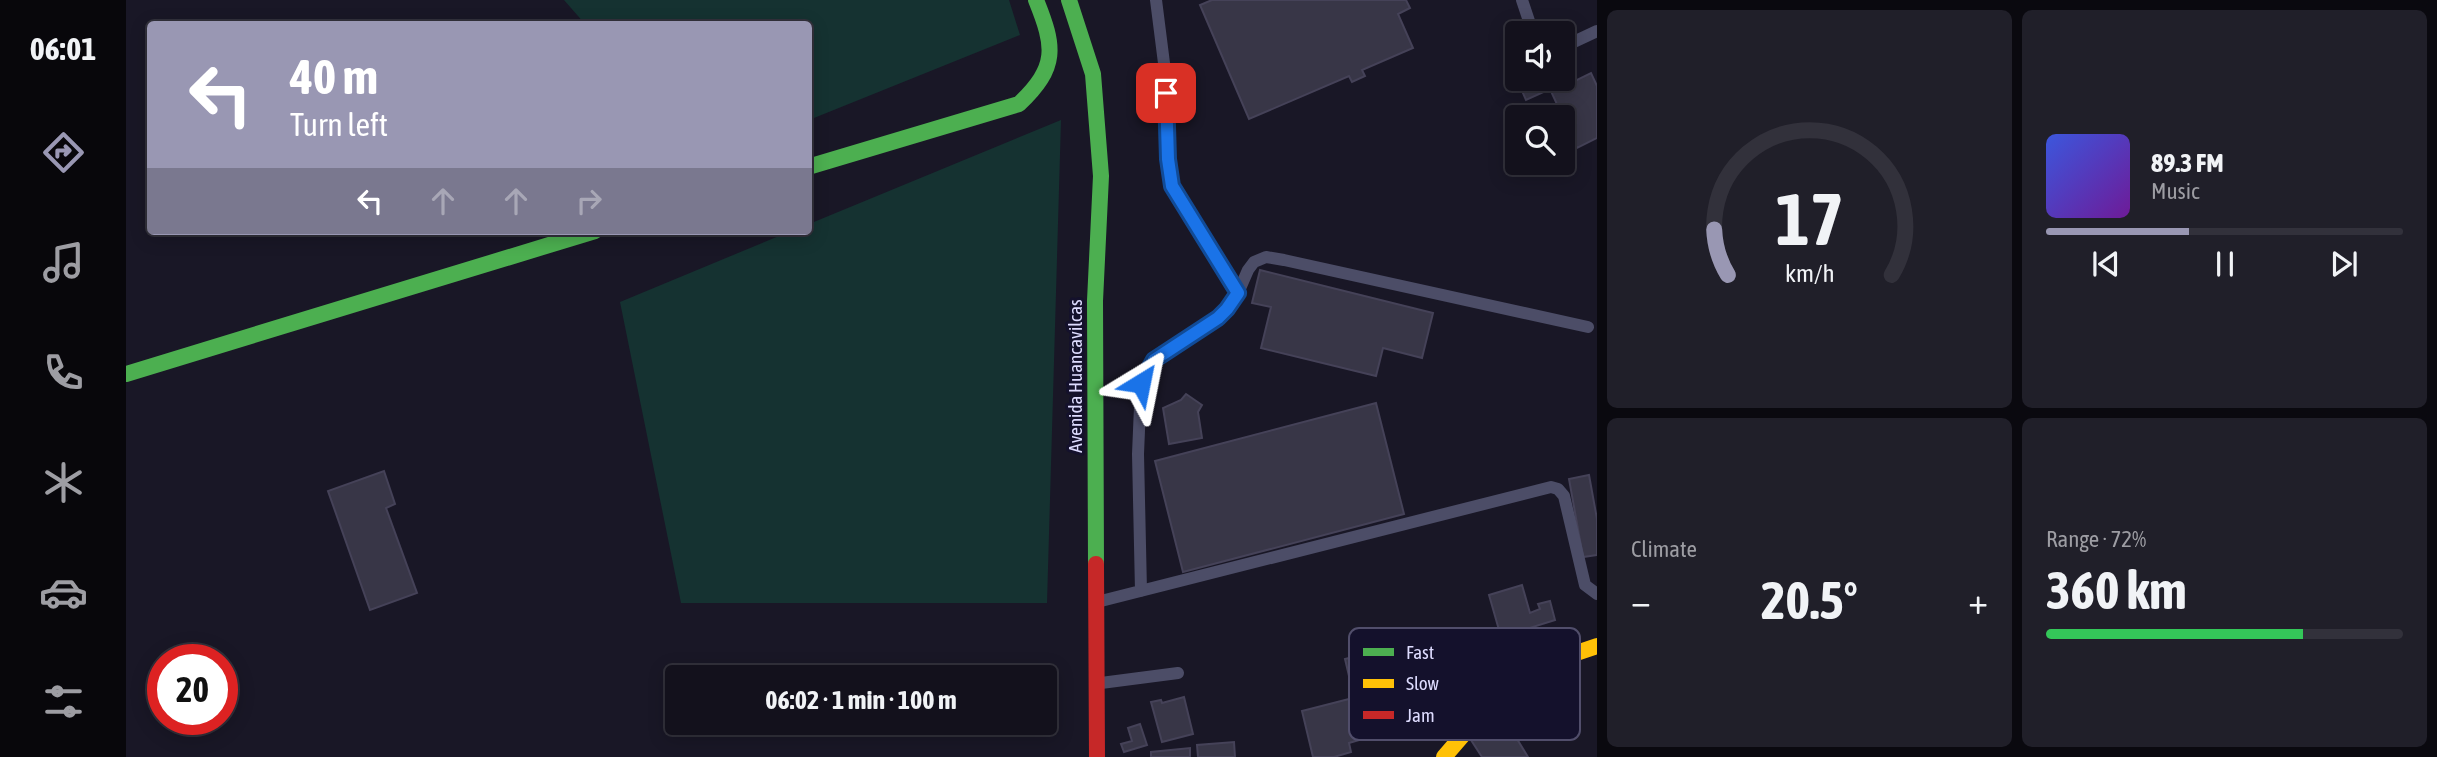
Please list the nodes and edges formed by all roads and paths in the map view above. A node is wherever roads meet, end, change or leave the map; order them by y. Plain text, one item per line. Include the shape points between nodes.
1 (1036, 0) edge
2 (1069, 0) edge
3 (1156, 0) edge
4 (1522, 0) edge
5 (1529, 21) edge
6 (1597, 30) edge
7 (1575, 41) edge
8 (812, 166) edge
9 (582, 235) edge
10 (1238, 293) junction
11 (1588, 327) dead end
12 (126, 374) edge
13 (1141, 591) junction
14 (1597, 594) edge
15 (1097, 602) junction
16 (1597, 646) edge
17 (1580, 650) edge
18 (1178, 673) dead end
19 (1097, 684) junction
20 (1459, 740) edge
21 (1097, 757) edge
22 (1444, 757) edge

1 - 8 street via 1052,54 1037,89 1019,104
2 - 15 street, Avenida Huancavilcas via 1093,74 1101,176 1095,301
3 - 10 lane via 1172,186
4 - 5 lane
6 - 7 lane
9 - 12 street
10 - 11 lane via 1254,262 1266,257
10 - 13 lane via 1218,318 1154,360 1141,383
13 - 14 lane via 1551,487 1564,496 1585,584
13 - 15 lane
15 - 19 street, Avenida Huancavilcas
16 - 17 street
18 - 19 lane
19 - 21 street, Avenida Huancavilcas
20 - 22 street

